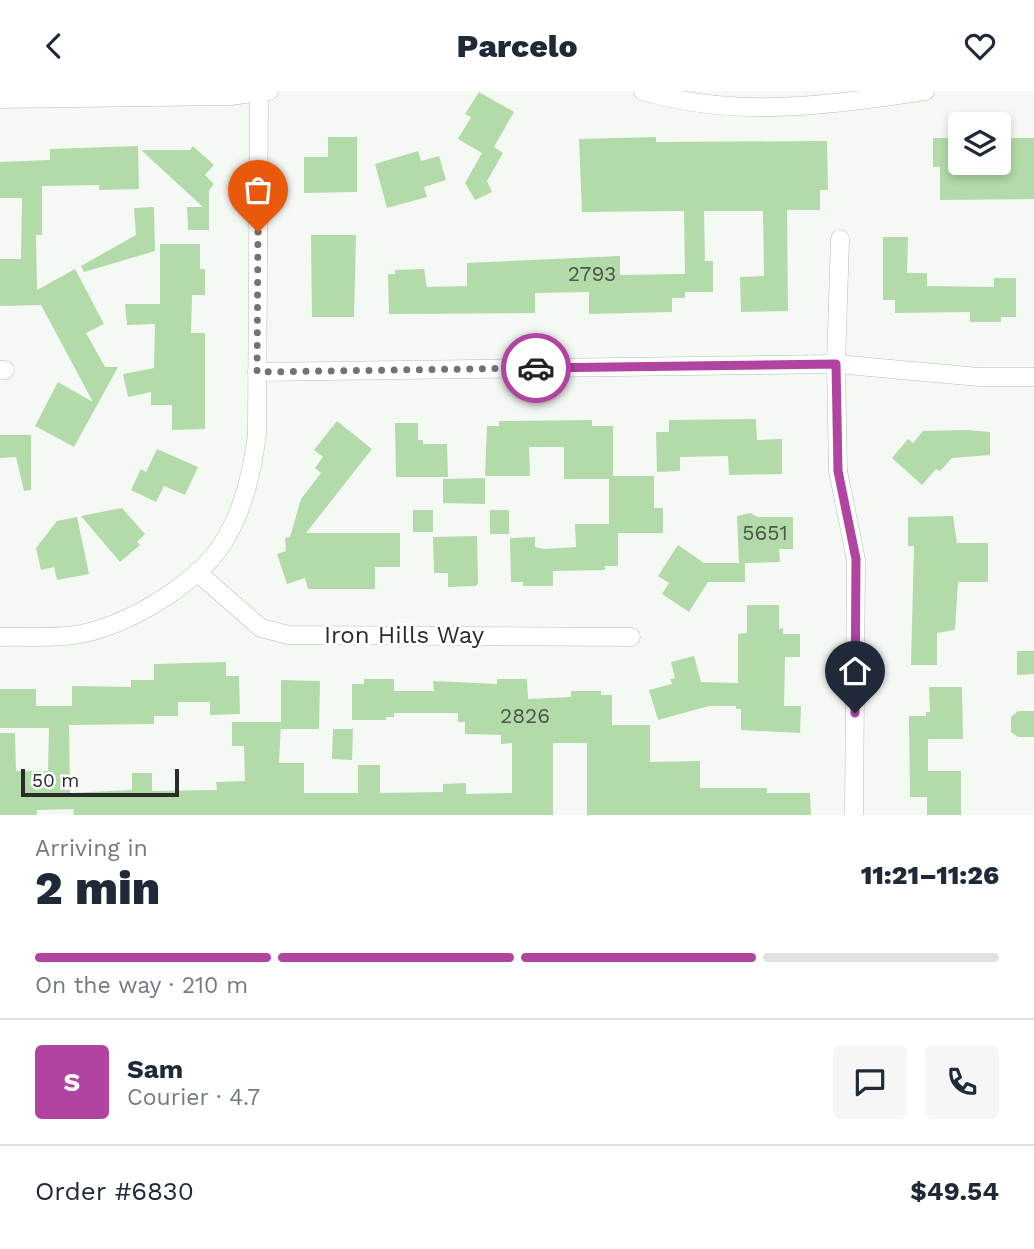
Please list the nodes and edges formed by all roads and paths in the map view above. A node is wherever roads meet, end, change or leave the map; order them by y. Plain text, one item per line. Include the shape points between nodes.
1 (262, 91) edge
2 (643, 91) edge
3 (925, 91) edge
4 (902, 93) edge
5 (678, 96) edge
6 (0, 99) edge
7 (840, 239) dead end
8 (836, 364) junction
9 (257, 372) junction
10 (1034, 377) edge
11 (197, 572) junction
12 (0, 637) edge
13 (632, 637) dead end
14 (854, 815) edge

1 - 6 street via 230,96
1 - 9 street
2 - 5 street
3 - 4 street
4 - 5 street via 798,109 714,106
7 - 8 street
8 - 9 street
8 - 10 street via 979,377
8 - 14 street via 838,471 856,559
9 - 11 street via 251,480 226,539
11 - 12 street via 143,612 81,634
11 - 13 street, Iron Hills Way via 261,628 289,635

